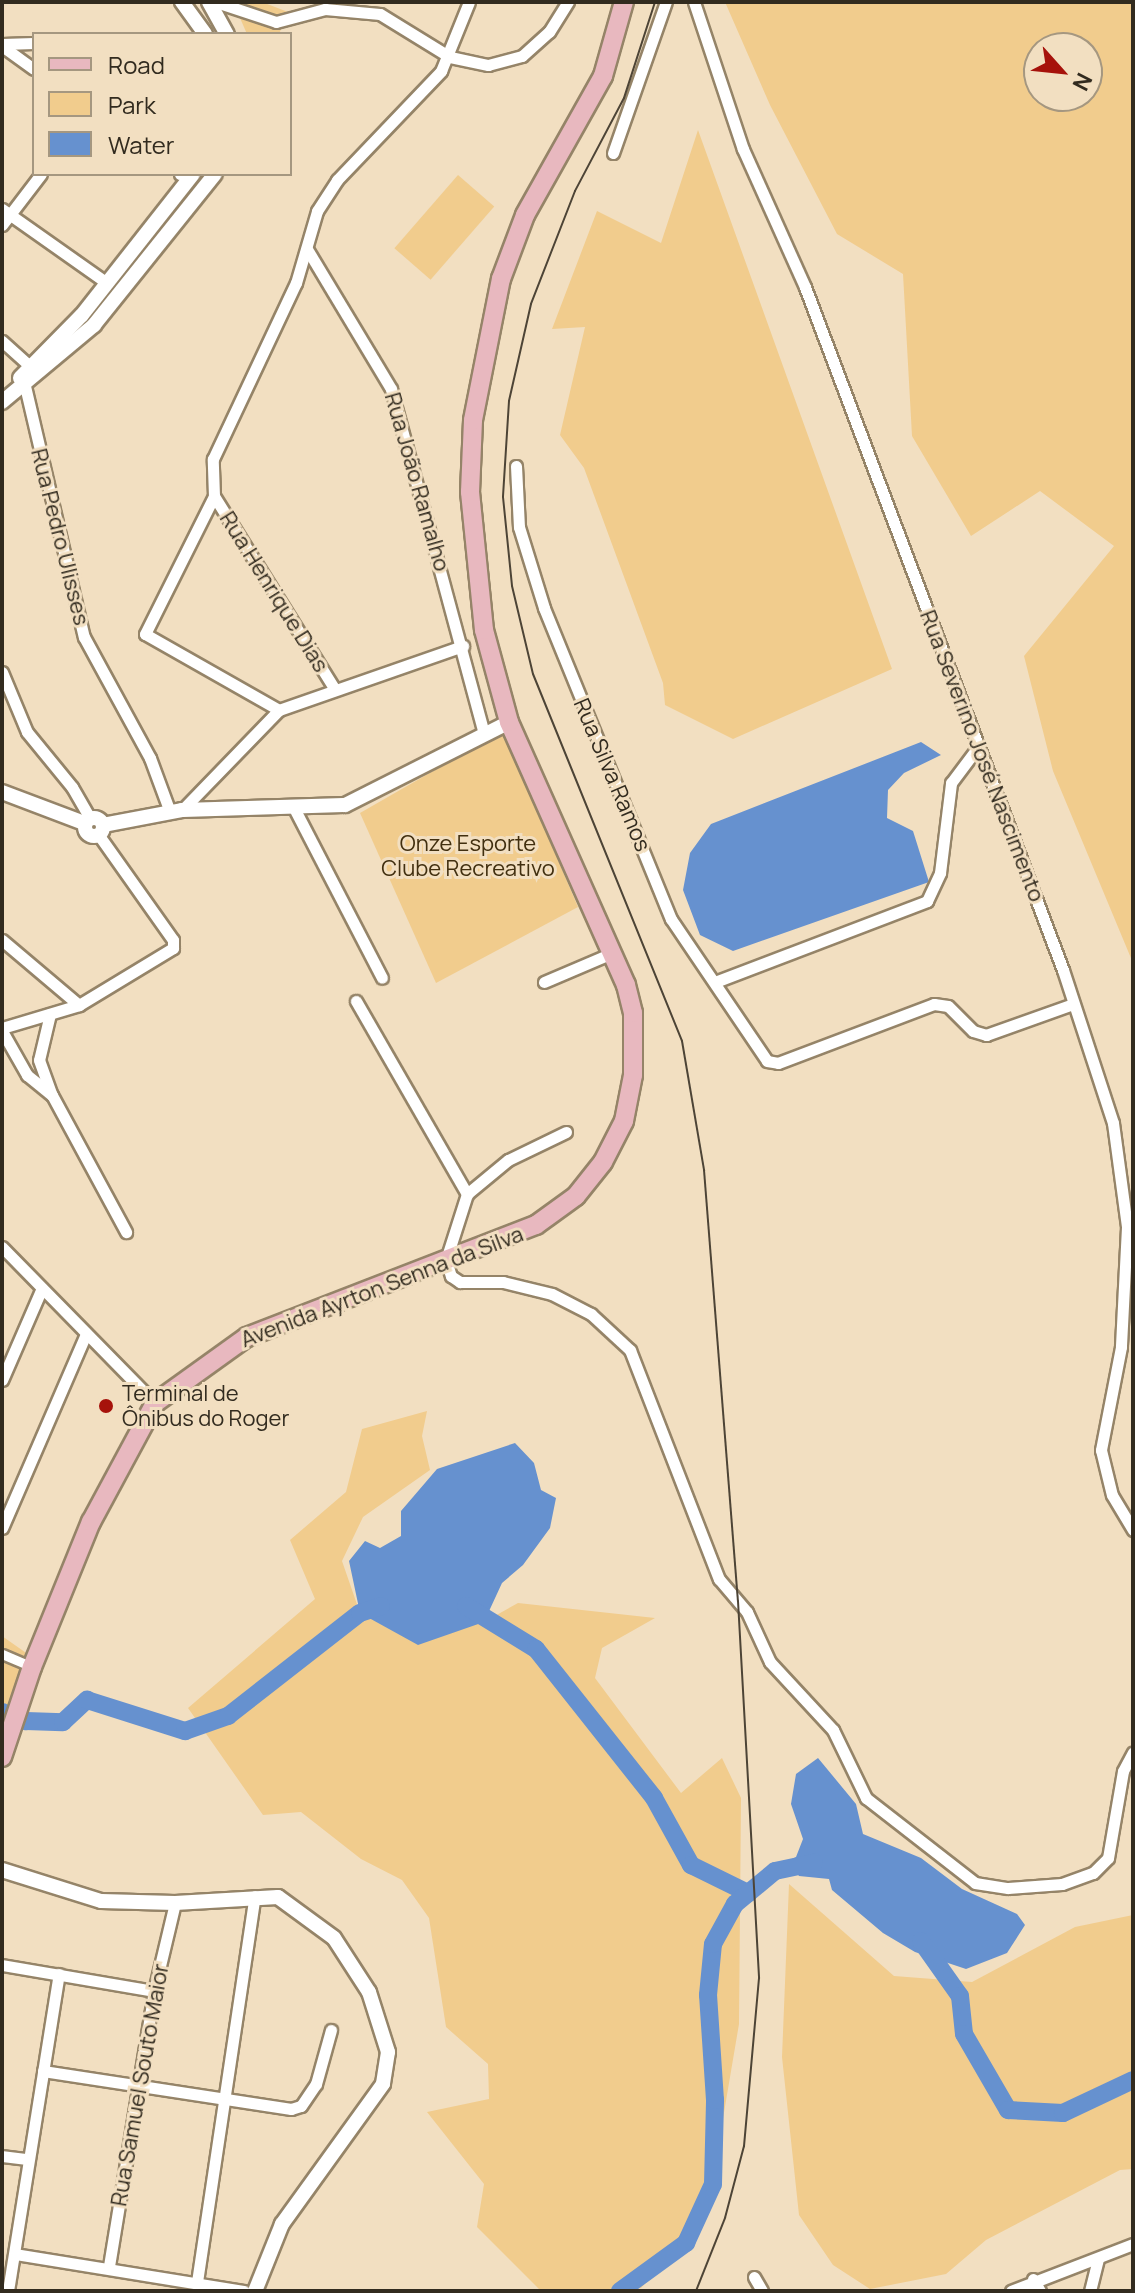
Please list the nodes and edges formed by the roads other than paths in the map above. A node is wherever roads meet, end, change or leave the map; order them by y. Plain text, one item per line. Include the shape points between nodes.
1 (182, 2) edge
2 (209, 2) edge
3 (216, 2) edge
4 (469, 2) edge
5 (568, 2) edge
6 (624, 2) edge
7 (666, 2) edge
8 (694, 2) edge
9 (252, 8) edge
10 (273, 28) edge
11 (204, 32) edge
12 (226, 32) edge
13 (32, 43) edge
14 (2, 45) edge
15 (450, 57) junction
16 (32, 68) edge
17 (613, 153) dead end
18 (39, 176) edge
19 (191, 176) edge
20 (213, 176) edge
21 (6, 212) edge
22 (2, 225) edge
23 (307, 249) junction
24 (107, 283) junction
25 (2, 341) edge
26 (32, 368) junction
27 (25, 386) junction
28 (2, 395) edge
29 (2, 402) edge
30 (516, 466) dead end
31 (214, 496) junction
32 (463, 646) junction
33 (2, 672) edge
34 (334, 688) junction
35 (279, 710) junction
36 (509, 722) junction
37 (484, 733) junction
38 (978, 747) junction
39 (2, 792) edge
40 (294, 808) junction
41 (176, 811) junction
42 (94, 826) junction
43 (2, 940) edge
44 (612, 953) junction
45 (382, 978) dead end
46 (544, 982) dead end
47 (715, 982) junction
48 (356, 1001) dead end
49 (1073, 1004) junction
50 (79, 1005) junction
51 (50, 1014) junction
52 (2, 1029) edge
53 (52, 1095) junction
54 (566, 1132) dead end
55 (467, 1194) junction
56 (126, 1232) dead end
57 (2, 1247) edge
58 (446, 1260) junction
59 (42, 1288) junction
60 (86, 1334) junction
61 (2, 1380) edge
62 (155, 1403) junction
63 (2, 1528) edge
64 (1133, 1530) edge
65 (2, 1654) edge
66 (32, 1667) junction
67 (1133, 1752) edge
68 (2, 1757) edge
69 (2, 1870) edge
70 (255, 1896) junction
71 (175, 1903) junction
72 (2, 1965) edge
73 (59, 1974) junction
74 (154, 1991) junction
75 (331, 2030) dead end
76 (43, 2071) junction
77 (138, 2083) junction
78 (228, 2100) junction
79 (2, 2156) edge
80 (28, 2159) junction
81 (1133, 2244) edge
82 (15, 2254) junction
83 (1098, 2259) junction
84 (109, 2266) junction
85 (754, 2277) dead end
86 (1033, 2279) junction
87 (197, 2282) junction
88 (8, 2291) edge
89 (244, 2291) edge
90 (255, 2291) edge
91 (762, 2291) edge
92 (1011, 2291) edge
93 (1040, 2291) edge
94 (1090, 2291) edge

1 - 11 street
2 - 12 street
3 - 9 street
4 - 15 street
5 - 15 street via 549,32 522,56 488,65
6 - 36 main road, Avenida Ayrton Senna da Silva via 603,76 525,215 484,346 473,420 474,564 484,630
7 - 17 street
8 - 38 street, Rua Severino José Nascimento via 743,149 805,287
9 - 10 street
10 - 15 street via 352,8 399,22
13 - 14 street
14 - 16 street
15 - 23 street via 325,195
18 - 21 street
19 - 24 street
20 - 27 street via 94,325
21 - 22 street
21 - 24 street
23 - 31 street via 213,459
23 - 32 street, Rua João Ramalho via 391,389
24 - 26 street
25 - 26 street
26 - 28 street
27 - 29 street
27 - 41 street, Rua Pedro Ulisses via 84,637
30 - 47 street, Rua Silva Ramos via 519,527 550,622 677,934
31 - 34 street, Rua Henrique Dias
31 - 35 street via 145,634
32 - 34 street
32 - 37 street, Rua João Ramalho
33 - 42 street via 27,732 72,787
34 - 35 street
35 - 41 street
36 - 37 street
36 - 44 main road, Avenida Ayrton Senna da Silva
37 - 40 street via 359,802
38 - 47 street via 951,783 940,873 927,901
38 - 49 street, Rua Severino José Nascimento
39 - 42 street
40 - 41 street
40 - 45 street
41 - 42 street
42 - 50 street via 174,945
43 - 50 street
44 - 46 street
44 - 58 main road, Avenida Ayrton Senna da Silva via 633,1013 633,1075 624,1121 603,1162 576,1196 536,1225
47 - 49 street, Rua Silva Ramos via 767,1061 778,1063 934,1004 948,1006 973,1031 986,1035
48 - 55 street
49 - 64 street, Rua Severino José Nascimento via 1113,1123 1127,1227 1121,1347 1101,1450 1112,1495
50 - 51 street
51 - 52 street
51 - 53 street via 39,1060
52 - 53 street via 27,1075
53 - 56 street
54 - 55 street via 508,1160
55 - 58 street
57 - 59 street
58 - 62 main road, Avenida Ayrton Senna da Silva via 247,1337
58 - 67 street via 456,1281 514,1284 574,1303 630,1350 713,1567 747,1612 770,1662 833,1730 866,1798 967,1879 1008,1888 1062,1884 1103,1867 1112,1844 1123,1771
59 - 60 street
59 - 61 street
60 - 62 street
60 - 63 street
62 - 66 main road, Avenida Ayrton Senna da Silva via 102,1500
65 - 66 street
66 - 68 main road, Avenida Ayrton Senna da Silva
69 - 71 street via 84,1898
70 - 71 street
70 - 78 street
70 - 90 street via 290,1902 334,1938 369,1992 388,2052 388,2070 373,2103 282,2224
71 - 74 street, Rua Samuel Souto Maior
72 - 73 street
73 - 74 street
73 - 76 street
74 - 77 street, Rua Samuel Souto Maior
75 - 78 street via 316,2084 301,2106 278,2109
76 - 77 street
76 - 80 street
77 - 78 street
77 - 84 street, Rua Samuel Souto Maior
78 - 87 street
79 - 80 street
80 - 82 street
81 - 83 street
82 - 84 street
82 - 88 street
83 - 86 street
83 - 94 street
84 - 87 street
85 - 91 street
86 - 92 street
86 - 93 street
87 - 89 street

